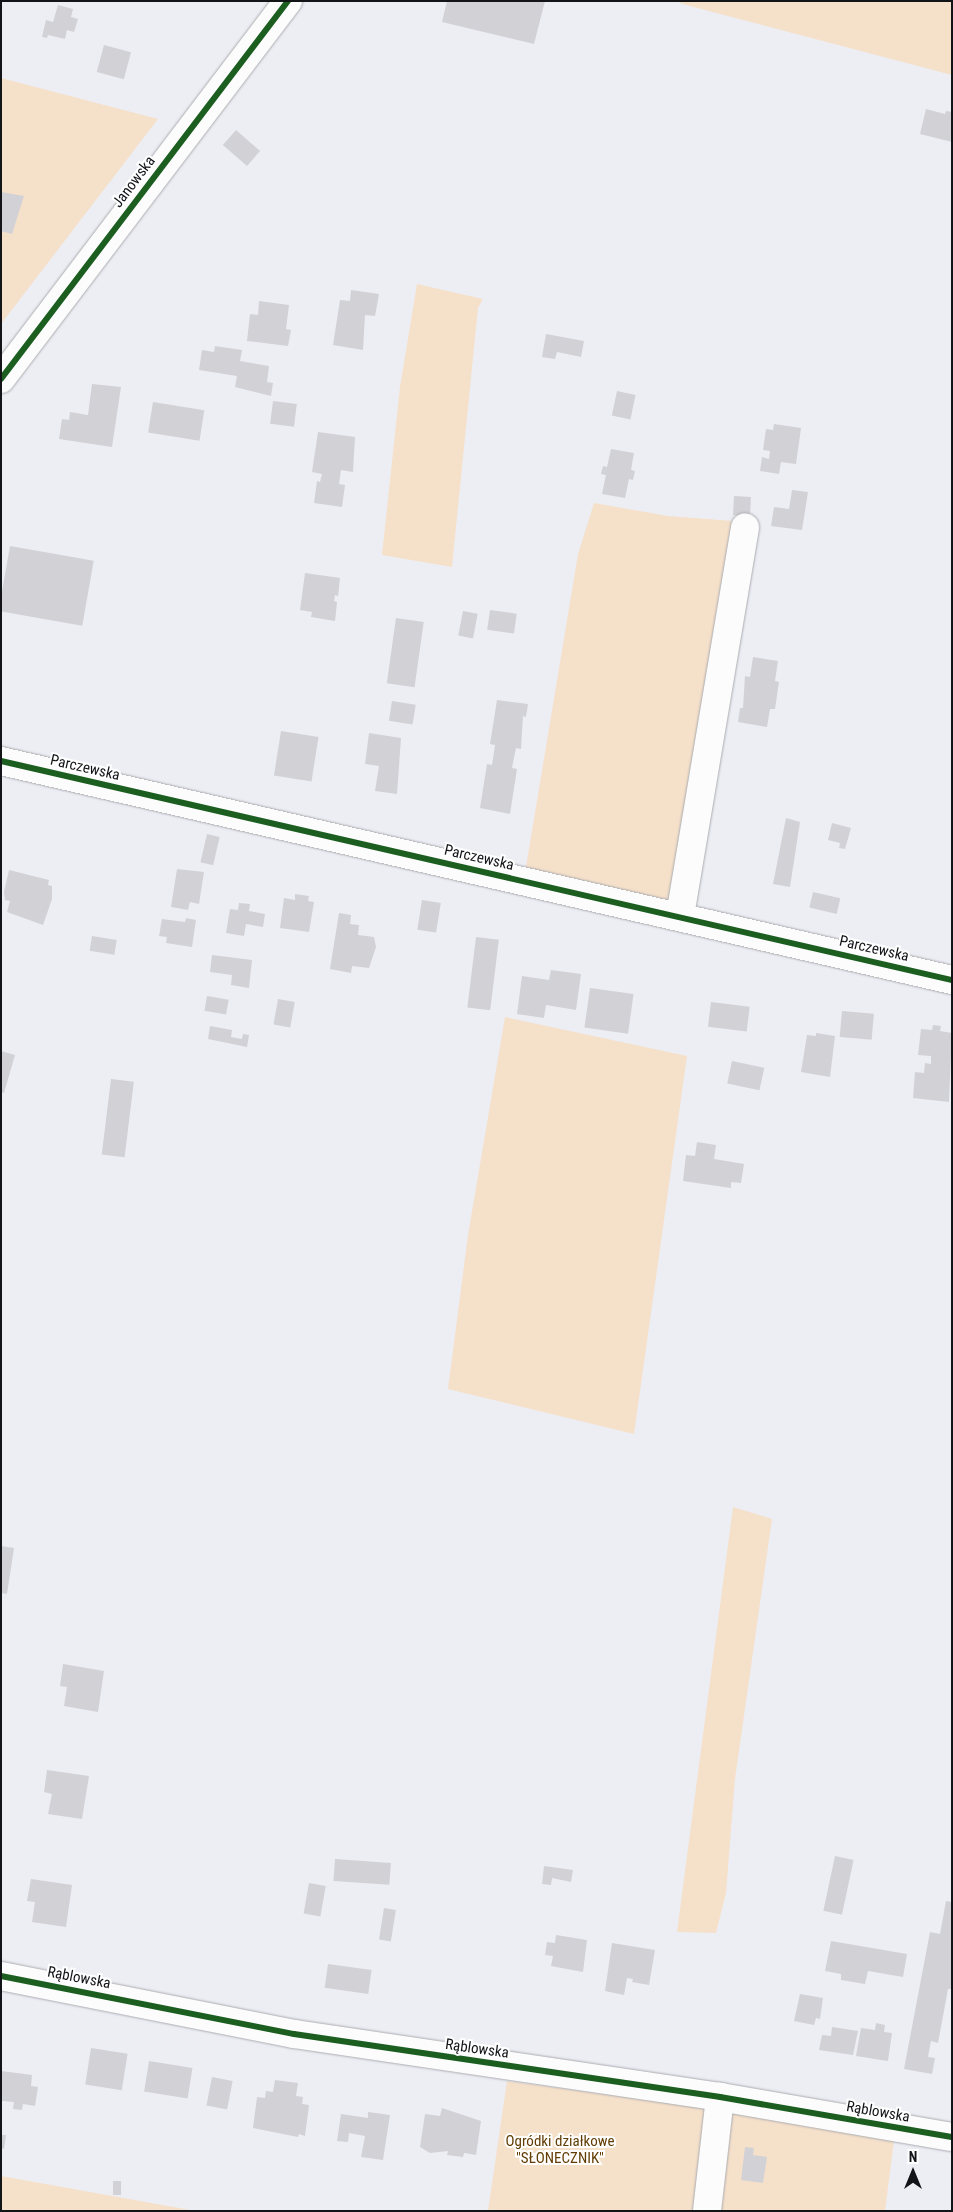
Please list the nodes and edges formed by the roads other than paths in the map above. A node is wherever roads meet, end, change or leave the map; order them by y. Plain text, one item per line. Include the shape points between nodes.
1 (288, 1) edge
2 (1, 378) edge
3 (745, 527) dead end
4 (1, 761) edge
5 (680, 916) junction
6 (952, 980) edge
7 (1, 1976) edge
8 (720, 2097) junction
9 (952, 2136) edge
10 (707, 2211) edge

1 - 2 street, Janowska
3 - 5 street
4 - 5 street, Parczewska
5 - 6 street, Parczewska
7 - 8 street, Rąblowska via 294,2034
8 - 9 street, Rąblowska
8 - 10 street

